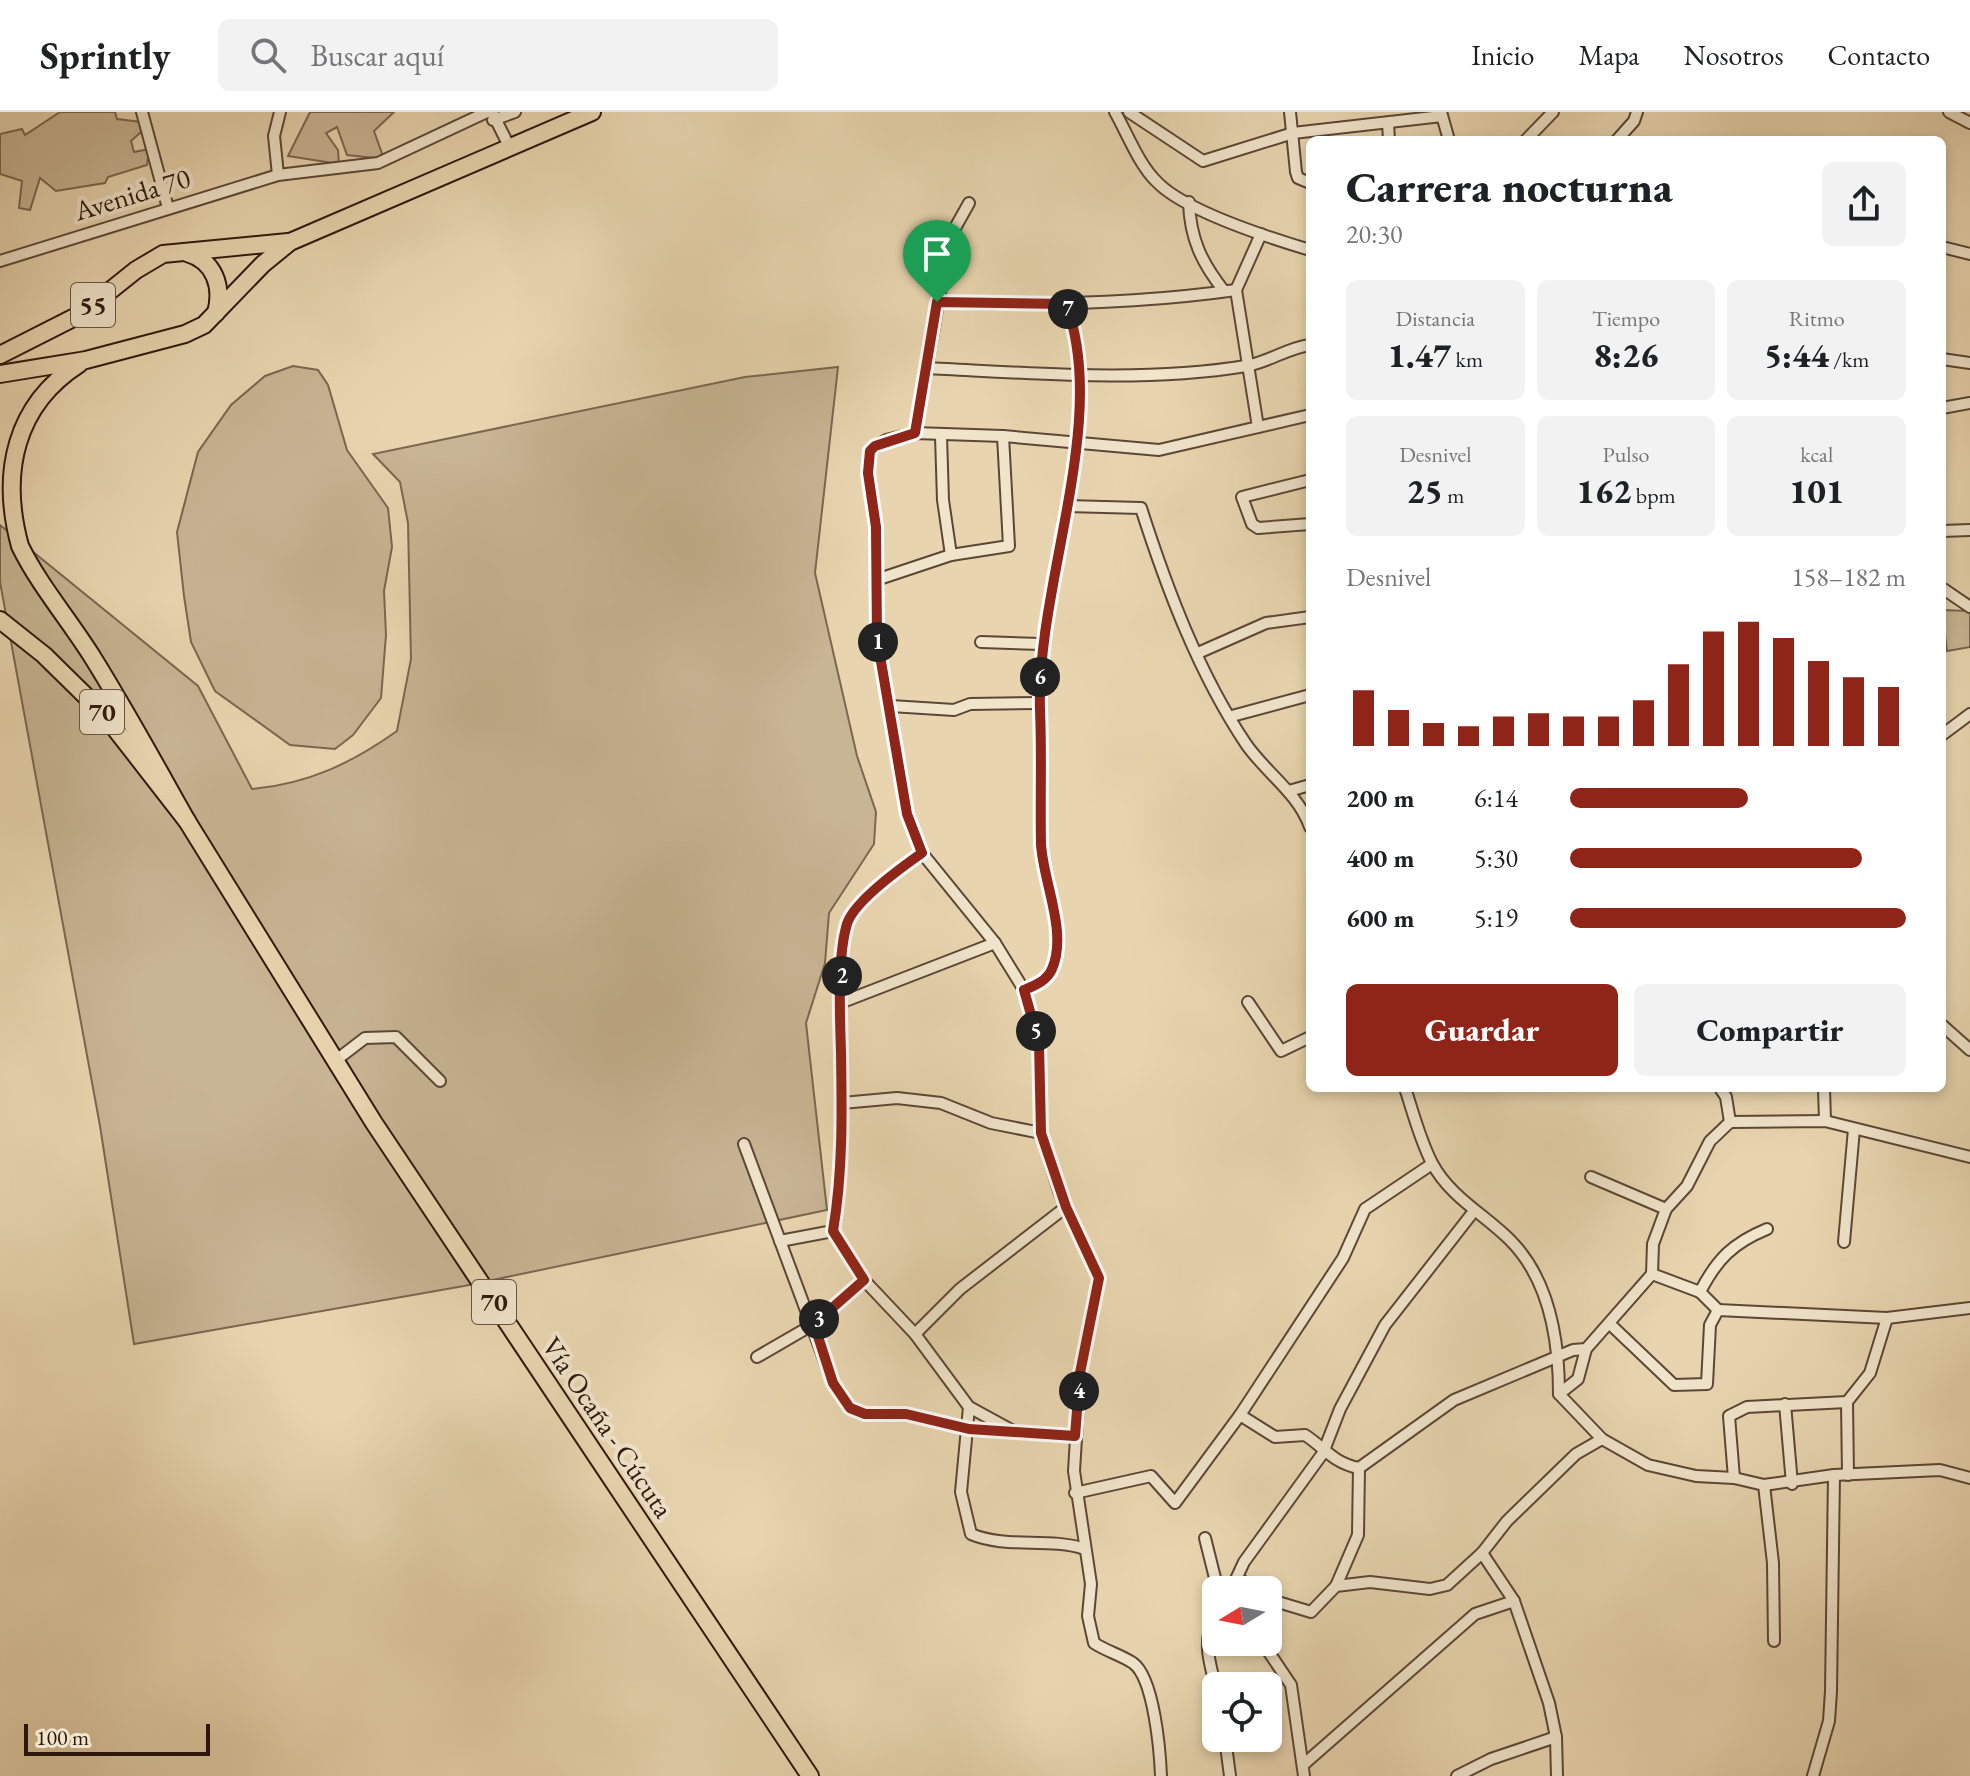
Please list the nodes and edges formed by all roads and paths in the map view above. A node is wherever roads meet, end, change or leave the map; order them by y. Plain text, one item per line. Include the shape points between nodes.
1 (142, 112) edge
2 (280, 112) edge
3 (515, 112) edge
4 (592, 112) edge
5 (1115, 112) edge
6 (1129, 112) edge
7 (1290, 112) edge
8 (1553, 112) edge
9 (1637, 112) edge
10 (1949, 112) edge
11 (1442, 114) edge
12 (491, 115) edge
13 (1388, 123) junction
14 (1970, 123) edge
15 (1293, 133) junction
16 (1389, 136) edge
17 (1448, 136) edge
18 (1530, 136) edge
19 (1621, 136) edge
20 (510, 148) junction
21 (278, 175) junction
22 (1306, 181) edge
23 (1189, 202) junction
24 (969, 203) dead end
25 (168, 208) junction
26 (1261, 234) junction
27 (290, 242) junction
28 (1946, 248) edge
29 (1306, 249) edge
30 (182, 251) junction
31 (1970, 254) edge
32 (0, 261) edge
33 (1230, 291) junction
34 (937, 302) junction
35 (1066, 304) junction
36 (216, 313) junction
37 (1306, 346) edge
38 (0, 355) edge
39 (86, 360) junction
40 (1946, 360) edge
41 (1970, 363) edge
42 (1249, 366) junction
43 (927, 368) junction
44 (0, 374) edge
45 (1081, 375) junction
46 (1970, 403) edge
47 (1946, 407) edge
48 (1306, 416) edge
49 (1258, 427) junction
50 (915, 433) junction
51 (941, 436) junction
52 (1003, 436) junction
53 (1075, 441) junction
54 (1306, 481) edge
55 (1067, 506) junction
56 (1306, 524) edge
57 (1970, 530) edge
58 (1946, 531) edge
59 (951, 555) junction
60 (876, 580) junction
61 (1946, 591) edge
62 (1970, 607) edge
63 (1306, 618) edge
64 (0, 620) edge
65 (981, 642) dead end
66 (1041, 644) junction
67 (1198, 653) junction
68 (1306, 696) edge
69 (1040, 703) junction
70 (891, 706) junction
71 (1970, 714) edge
72 (1232, 716) junction
73 (1946, 732) edge
74 (1306, 786) edge
75 (1289, 791) junction
76 (1306, 820) edge
77 (187, 821) junction
78 (922, 853) junction
79 (995, 943) junction
80 (1024, 990) junction
81 (1248, 1002) dead end
82 (840, 1003) junction
83 (1946, 1029) edge
84 (1306, 1039) edge
85 (1970, 1050) edge
86 (335, 1061) junction
87 (440, 1081) dead end
88 (1406, 1092) edge
89 (1723, 1092) edge
90 (1824, 1092) edge
91 (842, 1103) junction
92 (1825, 1121) junction
93 (1730, 1122) junction
94 (1854, 1129) junction
95 (1041, 1133) junction
96 (744, 1144) dead end
97 (1970, 1157) edge
98 (1432, 1164) junction
99 (1591, 1177) dead end
100 (1066, 1207) junction
101 (1666, 1209) junction
102 (1474, 1211) junction
103 (1767, 1229) dead end
104 (833, 1231) junction
105 (780, 1241) junction
106 (1844, 1242) dead end
107 (1652, 1274) junction
108 (864, 1280) junction
109 (1700, 1292) junction
110 (1970, 1308) edge
111 (1718, 1310) junction
112 (1887, 1318) junction
113 (814, 1324) junction
114 (1611, 1325) junction
115 (915, 1334) junction
116 (1586, 1349) junction
117 (757, 1357) dead end
118 (1559, 1357) junction
119 (1559, 1394) junction
120 (1847, 1402) junction
121 (1785, 1404) junction
122 (969, 1407) junction
123 (1240, 1415) junction
124 (969, 1429) junction
125 (1013, 1431) junction
126 (1075, 1436) junction
127 (1602, 1439) junction
128 (1323, 1453) junction
129 (1359, 1468) junction
130 (1834, 1475) junction
131 (1848, 1475) junction
132 (1734, 1478) junction
133 (1970, 1478) edge
134 (1792, 1484) junction
135 (1764, 1485) junction
136 (1075, 1493) junction
137 (1205, 1538) dead end
138 (1085, 1549) junction
139 (1482, 1553) junction
140 (1214, 1576) edge
141 (1239, 1576) edge
142 (1336, 1586) junction
143 (1514, 1601) junction
144 (1282, 1603) edge
145 (1774, 1641) dead end
146 (1271, 1656) edge
147 (1556, 1737) junction
148 (1227, 1752) edge
149 (1303, 1771) edge
150 (810, 1776) edge
151 (1161, 1776) edge
152 (1230, 1776) edge
153 (1457, 1776) edge
154 (1557, 1776) edge
155 (1813, 1776) edge

1 - 25 street
2 - 21 street via 274,136
3 - 12 street, Avenida 70
4 - 20 main road, 55
5 - 23 street via 1156,182
6 - 15 street via 1203,161
7 - 15 street
8 - 18 street
9 - 19 street
10 - 14 street
11 - 13 street
11 - 17 street
12 - 20 street
12 - 21 street, Avenida 70 via 378,163
13 - 15 street
13 - 16 street
15 - 22 street via 1296,172
20 - 27 main road, 55
21 - 25 street, Avenida 70
23 - 26 street
23 - 33 street via 1200,258
24 - 34 street via 950,237
25 - 32 street, Avenida 70
26 - 29 street
26 - 33 street
27 - 30 main road, 55
27 - 36 main road, 55
28 - 31 street
30 - 36 main road via 214,273 219,286
30 - 38 main road, 55 via 151,260 81,314
33 - 35 street
33 - 42 street
34 - 35 street
34 - 43 street
35 - 45 street via 1078,335
36 - 39 main road, 55 via 185,334
37 - 42 street
39 - 44 main road, 55
39 - 77 main road via 52,382 17,429 8,458 9,516 20,547 111,687
40 - 41 street
42 - 45 street
42 - 49 street
43 - 45 street
43 - 50 street
45 - 53 street
46 - 47 street
48 - 49 street
49 - 53 street via 1159,450
50 - 51 street
50 - 60 street via 886,440 870,451
51 - 52 street
51 - 59 street
52 - 53 street
52 - 59 street via 1009,546
53 - 55 street
54 - 56 street via 1242,497 1258,528
55 - 66 street
55 - 67 street via 1141,508
57 - 58 street
59 - 60 street
60 - 70 street via 877,638
61 - 62 street
63 - 67 street via 1266,623
64 - 77 main road, 70 via 103,713
65 - 66 street
66 - 69 street
67 - 72 street
68 - 72 street
69 - 70 street via 970,704 954,710
69 - 80 street via 1041,847 1057,945 1052,971
70 - 78 street via 907,814
71 - 73 street
72 - 75 street via 1247,745
74 - 75 street
75 - 76 street
77 - 86 main road, Vía Ocaña - Cúcuta / 70
78 - 79 street
78 - 82 street via 859,905 847,923
79 - 80 street
79 - 82 street
80 - 95 street via 1039,1043
81 - 84 street via 1281,1051
82 - 91 street
83 - 85 street
86 - 87 street via 365,1038 396,1037
86 - 150 main road, Vía Ocaña - Cúcuta / 70
88 - 98 street
89 - 93 street
90 - 92 street
91 - 95 street via 897,1098 941,1103 991,1123
91 - 104 street
92 - 93 street
92 - 94 street
93 - 101 street via 1710,1141 1687,1186
94 - 97 street
94 - 106 street
95 - 100 street
96 - 105 street
98 - 102 street
98 - 123 street via 1365,1209 1343,1258
99 - 101 street
100 - 115 street via 960,1289
100 - 126 street via 1099,1278 1080,1373
101 - 107 street via 1653,1244
102 - 118 street via 1510,1240 1534,1269
102 - 128 street via 1385,1325
103 - 109 street via 1715,1262
104 - 105 street
104 - 108 street
105 - 113 street
107 - 109 street
107 - 114 street
108 - 113 street
108 - 115 street
109 - 111 street
110 - 112 street
111 - 112 street
111 - 114 street via 1710,1325 1707,1384 1674,1385
112 - 120 street via 1870,1373
113 - 117 street
113 - 124 street via 833,1383 850,1408
114 - 116 street
115 - 122 street
116 - 118 street
116 - 119 street via 1578,1379
118 - 119 street
118 - 129 street via 1454,1400
119 - 127 street
120 - 121 street
120 - 131 street
121 - 132 street via 1747,1407 1729,1416
121 - 134 street
122 - 124 street
122 - 125 street
123 - 128 street via 1275,1437 1305,1435
123 - 136 street via 1175,1503 1151,1476
124 - 125 street
124 - 138 street via 961,1492 971,1534 985,1540
125 - 126 street
126 - 136 street
127 - 132 street via 1648,1465
127 - 139 street via 1576,1454
128 - 129 street
128 - 141 street
129 - 142 street via 1358,1535
130 - 131 street
130 - 134 street
130 - 155 street via 1830,1706
131 - 133 street via 1940,1470
132 - 135 street
134 - 135 street
135 - 145 street
136 - 138 street
137 - 140 street
138 - 151 street via 1094,1643 1133,1663 1145,1679
139 - 142 street via 1447,1585 1430,1589 1370,1582
139 - 143 street
142 - 144 street via 1311,1612
143 - 147 street
143 - 149 street via 1475,1614
146 - 149 street via 1291,1685
147 - 153 street
147 - 154 street
148 - 152 street

